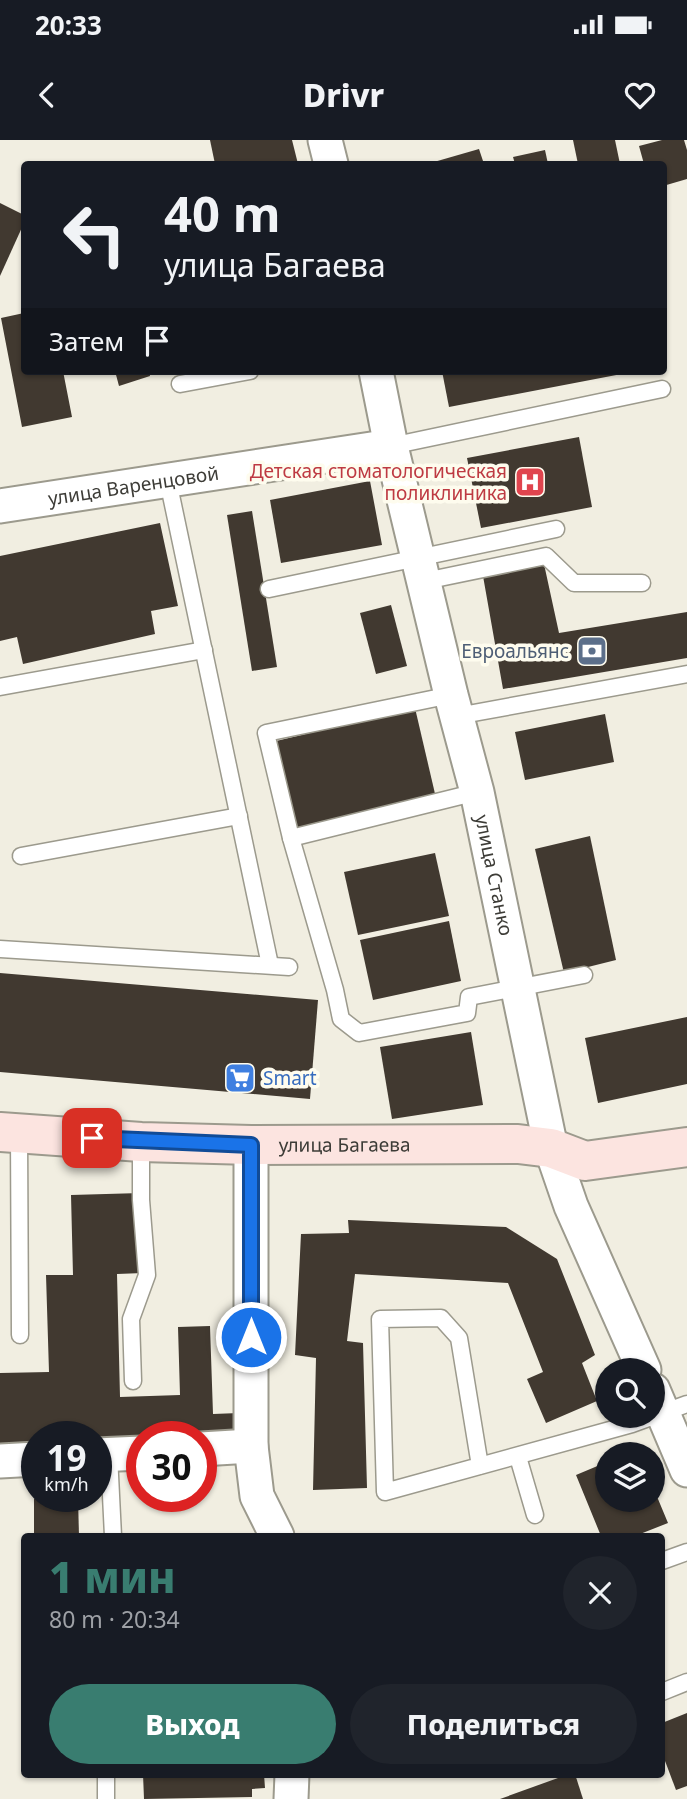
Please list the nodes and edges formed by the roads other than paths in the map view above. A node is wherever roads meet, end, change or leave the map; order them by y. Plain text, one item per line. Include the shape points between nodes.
1 (325, 140) edge
2 (330, 161) edge
3 (228, 375) edge
4 (377, 375) edge
5 (180, 384) dead end
6 (662, 389) dead end
7 (391, 446) junction
8 (167, 481) junction
9 (1, 502) edge
10 (556, 529) dead end
11 (422, 569) junction
12 (642, 583) dead end
13 (269, 589) dead end
14 (204, 650) junction
15 (687, 674) edge
16 (0, 687) edge
17 (454, 705) junction
18 (477, 792) junction
19 (239, 816) junction
20 (290, 838) junction
21 (21, 856) dead end
22 (0, 949) edge
23 (270, 965) junction
24 (289, 967) dead end
25 (584, 975) dead end
26 (518, 988) junction
27 (10, 1133) edge
28 (141, 1142) junction
29 (251, 1145) junction
30 (687, 1147) edge
31 (551, 1148) junction
32 (20, 1335) dead end
33 (639, 1358) edge
34 (132, 1381) dead end
35 (667, 1402) edge
36 (251, 1446) junction
37 (217, 1448) edge
38 (116, 1454) edge
39 (518, 1457) junction
40 (21, 1460) edge
41 (0, 1461) edge
42 (480, 1466) junction
43 (686, 1466) edge
44 (535, 1515) dead end
45 (113, 1533) edge
46 (276, 1533) edge
47 (687, 1552) edge
48 (665, 1560) edge
49 (687, 1682) edge
50 (665, 1691) edge
51 (106, 1778) edge
52 (292, 1778) edge
53 (106, 1799) edge
54 (291, 1799) edge

1 - 2 street
3 - 5 lane
4 - 7 street, улица Станко
6 - 7 lane
7 - 8 street, улица Варенцовой
7 - 11 street, улица Станко
8 - 9 street, улица Варенцовой
8 - 14 lane
10 - 11 lane
11 - 12 lane via 546,556 574,583
11 - 13 lane
11 - 17 street, улица Станко
14 - 16 lane
14 - 19 lane
15 - 17 lane
17 - 18 street, улица Станко
17 - 20 lane via 266,733
18 - 20 lane
18 - 26 street, улица Станко
19 - 21 lane
19 - 23 lane
20 - 26 lane via 341,1019 359,1033 467,1013 469,997
22 - 23 lane
23 - 24 lane
25 - 26 lane
26 - 31 street, улица Станко
27 - 28 street, улица Багаева
27 - 32 lane
28 - 29 street, улица Багаева
28 - 34 lane via 146,1275 131,1319
29 - 31 street, улица Багаева via 518,1144
29 - 36 street
30 - 31 street, улица Багаева via 585,1161
31 - 33 street, улица Станко via 571,1206
35 - 39 lane via 632,1424
35 - 43 street
36 - 37 street
36 - 46 street via 257,1496
38 - 45 lane
39 - 42 lane
39 - 44 lane
40 - 41 street
42 - 42 lane via 459,1338 440,1318 380,1319 385,1492
47 - 48 lane
49 - 50 lane
51 - 53 lane
52 - 54 street

